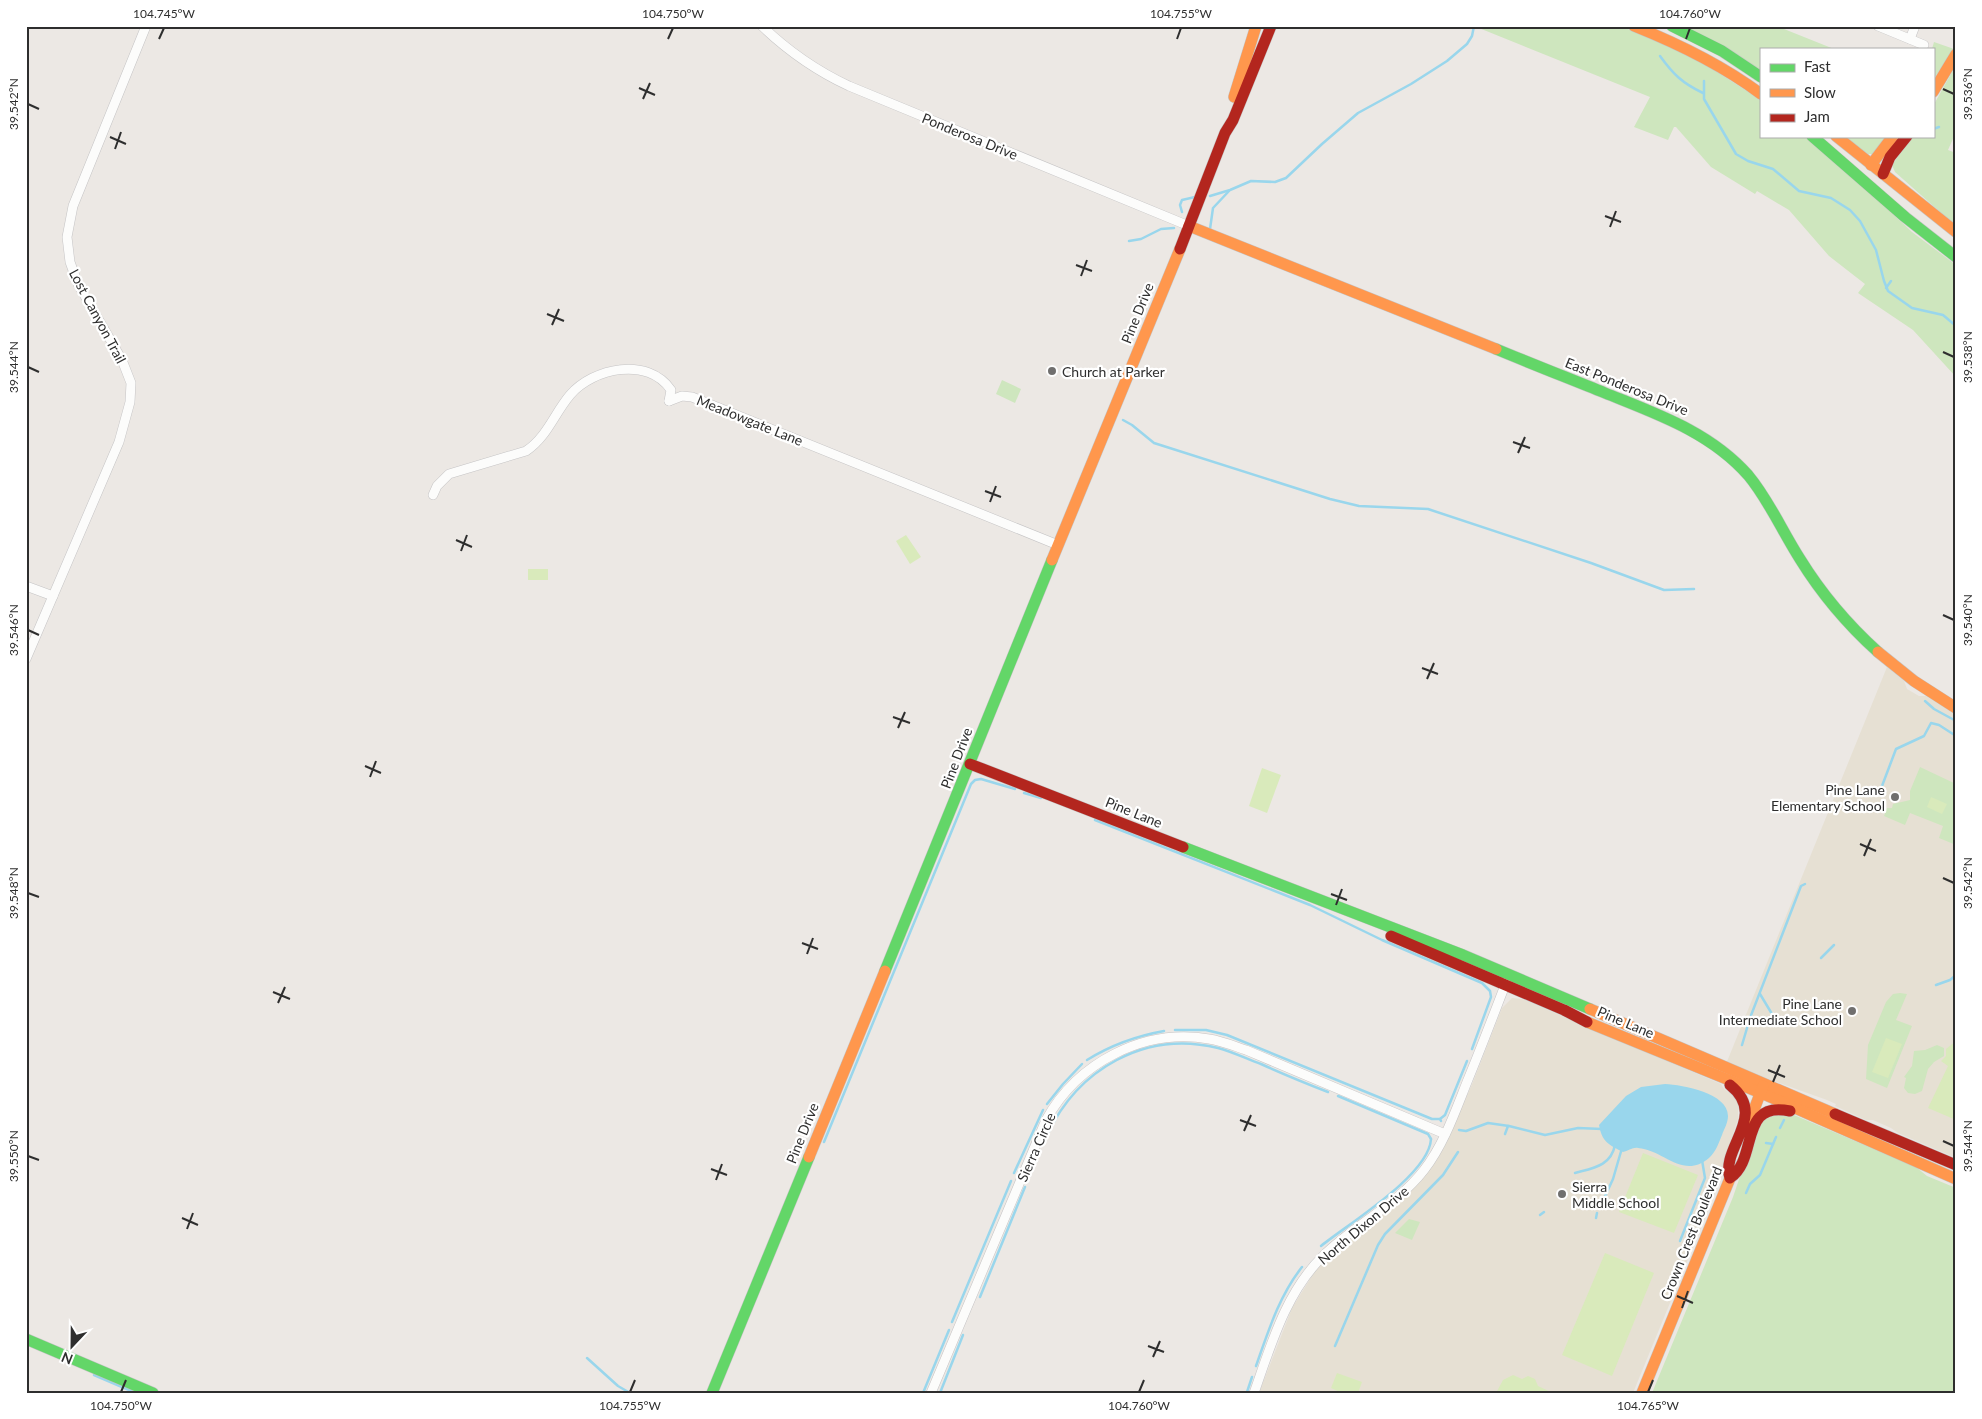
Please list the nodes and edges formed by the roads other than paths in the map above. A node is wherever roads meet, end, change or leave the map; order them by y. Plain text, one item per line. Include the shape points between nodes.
1 (146, 26) edge
2 (762, 26) edge
3 (1256, 26) edge
4 (1271, 26) edge
5 (1634, 26) edge
6 (1672, 26) edge
7 (1878, 26) edge
8 (1915, 26) edge
9 (1910, 39) junction
10 (1924, 45) dead end
11 (1956, 54) edge
12 (1760, 76) edge
13 (1934, 90) edge
14 (1760, 93) edge
15 (1225, 133) junction
16 (1814, 138) edge
17 (1838, 138) edge
18 (1892, 138) edge
19 (1905, 138) edge
20 (1871, 164) junction
21 (1883, 174) junction
22 (1189, 226) junction
23 (1956, 232) edge
24 (1956, 257) edge
25 (433, 495) dead end
26 (1058, 545) junction
27 (26, 586) edge
28 (52, 596) junction
29 (26, 658) edge
30 (1956, 708) edge
31 (970, 764) junction
32 (1507, 980) junction
33 (1653, 1050) junction
34 (1762, 1088) junction
35 (1844, 1131) junction
36 (1445, 1134) junction
37 (1956, 1165) edge
38 (1730, 1178) junction
39 (1956, 1179) edge
40 (26, 1339) edge
41 (153, 1393) edge
42 (712, 1393) edge
43 (931, 1393) edge
44 (1254, 1393) edge
45 (1642, 1393) edge

1 - 28 street, Lost Canyon Trail via 73,206 67,237 70,262 78,284 128,373 130,402 119,442
2 - 22 street, Ponderosa Drive via 802,59 850,86
3 - 15 main road, Pine Drive
4 - 15 main road, Pine Drive
5 - 14 main road via 1707,58
6 - 12 main road via 1717,48
7 - 9 street
8 - 9 street
9 - 10 street
11 - 13 main road
15 - 22 main road, Pine Drive
16 - 24 main road
17 - 20 main road
18 - 20 main road
19 - 21 main road via 1890,158
20 - 21 main road
21 - 23 main road
22 - 26 main road, Pine Drive
22 - 30 main road, East Ponderosa Drive via 1658,414 1701,435 1731,458 1754,483 1812,578 1850,624 1899,670
25 - 26 street, Meadowgate Lane via 449,474 526,452 545,434 570,395 585,382 607,372 630,368 647,371 666,383 670,390 669,400 692,397
26 - 31 main road, Pine Drive
27 - 28 street
28 - 29 street, Lost Canyon Trail
31 - 32 main road, Pine Lane via 1287,888
31 - 42 main road, Pine Drive
32 - 33 main road, Pine Lane
32 - 34 main road, Pine Lane
32 - 36 street, North Dixon Drive
33 - 34 main road, Pine Lane
33 - 38 main road via 1732,1086 1742,1095 1746,1113 1727,1169
34 - 35 main road, Pine Lane
34 - 37 main road, Pine Lane
34 - 38 main road, Crown Crest Boulevard
35 - 38 main road via 1784,1109 1768,1110 1756,1122 1738,1173
35 - 39 main road, Pine Lane
36 - 43 street, Sierra Circle via 1215,1040 1168,1038 1137,1044 1113,1055 1074,1083 1046,1120
36 - 44 street, North Dixon Drive via 1409,1188 1330,1249 1305,1276 1287,1308
38 - 45 main road, Crown Crest Boulevard
40 - 41 main road

